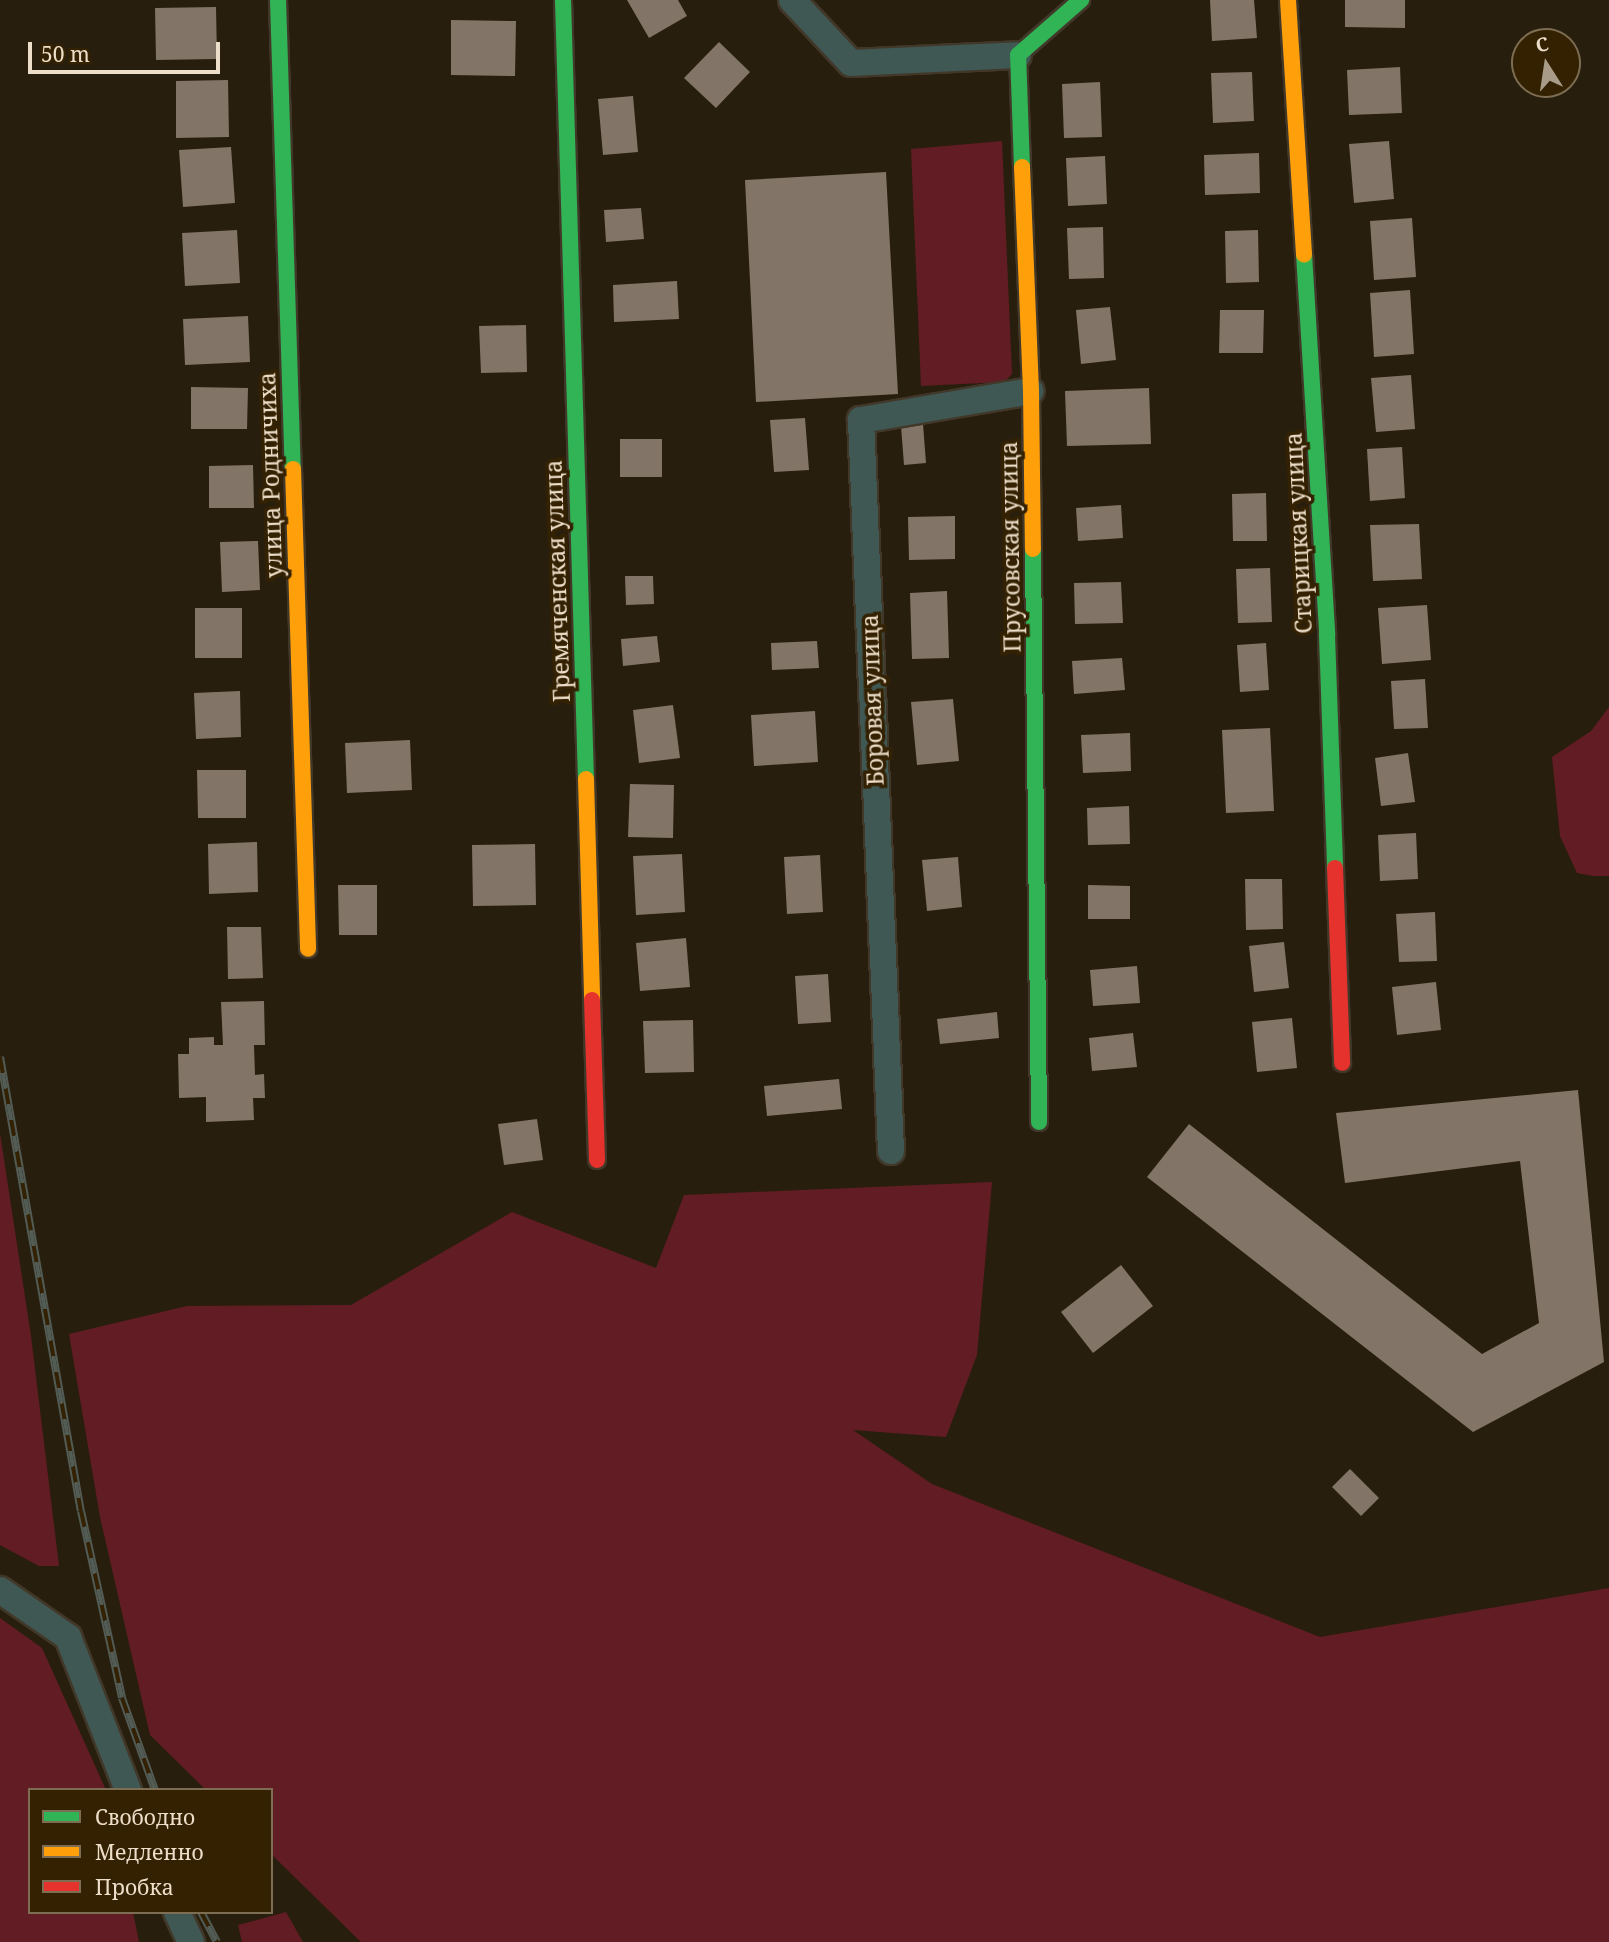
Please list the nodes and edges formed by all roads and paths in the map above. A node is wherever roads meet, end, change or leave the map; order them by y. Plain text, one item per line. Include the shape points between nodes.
1 (278, 0) edge
2 (563, 0) edge
3 (792, 0) edge
4 (1081, 0) edge
5 (1288, 0) edge
6 (1018, 55) junction
7 (1031, 391) junction
8 (308, 950) dead end
9 (1342, 1063) dead end
10 (1039, 1122) dead end
11 (891, 1151) dead end
12 (597, 1160) dead end
13 (0, 1590) edge
14 (127, 1788) edge
15 (178, 1914) edge
16 (191, 1942) edge

1 - 8 street, улица Родничиха
2 - 12 street, Гремяченская улица
3 - 6 street via 851,63
4 - 6 street
5 - 9 street, Старицкая улица via 1326,621
6 - 7 street, Прусовская улица
7 - 10 street, Прусовская улица
7 - 11 street, Боровая улица via 861,420
13 - 14 street via 68,1637
15 - 16 street

